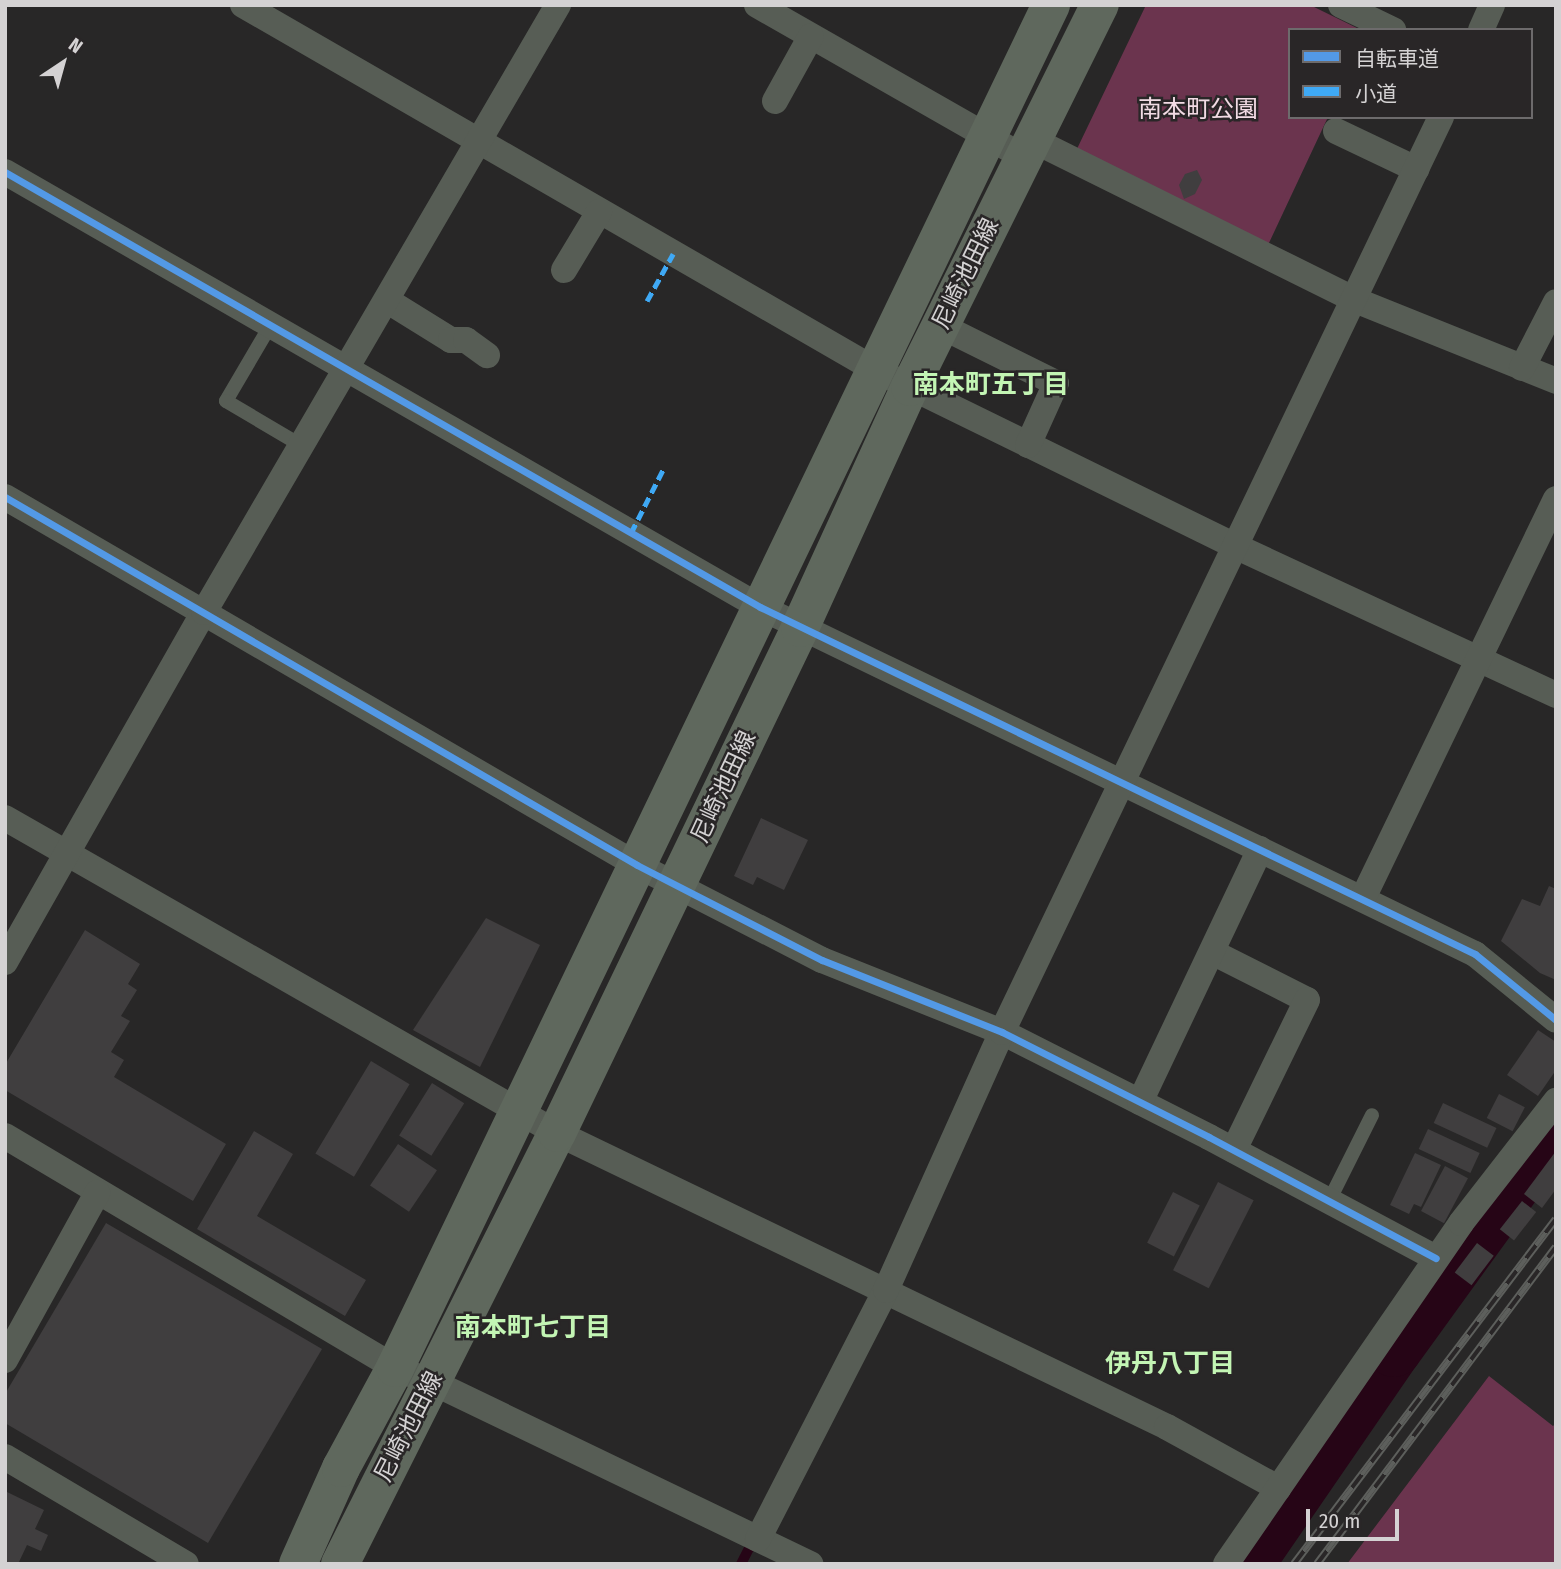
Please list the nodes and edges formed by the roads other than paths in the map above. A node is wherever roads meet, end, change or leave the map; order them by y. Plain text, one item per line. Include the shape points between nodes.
1 (243, 5) edge
2 (558, 5) edge
3 (757, 5) edge
4 (1051, 5) edge
5 (1100, 5) edge
6 (1342, 5) edge
7 (1492, 5) edge
8 (1390, 20) edge
9 (1482, 28) edge
10 (811, 36) junction
11 (775, 101) dead end
12 (1440, 119) edge
13 (1336, 131) dead end
14 (987, 137) junction
15 (479, 143) junction
16 (1028, 149) junction
17 (1416, 169) junction
18 (5, 172) edge
19 (599, 212) junction
20 (564, 270) dead end
21 (1355, 300) junction
22 (388, 301) junction
23 (1556, 302) edge
24 (270, 326) junction
25 (941, 326) junction
26 (487, 355) dead end
27 (1522, 368) junction
28 (347, 370) junction
29 (876, 370) junction
30 (1556, 381) edge
31 (910, 387) junction
32 (1028, 445) junction
33 (302, 446) junction
34 (5, 497) edge
35 (1556, 499) edge
36 (1235, 546) junction
37 (760, 607) junction
38 (204, 612) junction
39 (800, 628) junction
40 (1480, 660) junction
41 (1556, 695) edge
42 (1120, 782) junction
43 (5, 818) edge
44 (1260, 849) junction
45 (67, 854) junction
46 (637, 864) junction
47 (678, 884) junction
48 (1363, 898) junction
49 (1212, 952) junction
50 (5, 962) edge
51 (1556, 1020) edge
52 (1002, 1032) junction
53 (1556, 1101) edge
54 (1140, 1102) junction
55 (519, 1111) junction
56 (1372, 1115) dead end
57 (557, 1133) junction
58 (5, 1136) edge
59 (1234, 1150) junction
60 (97, 1193) junction
61 (1329, 1201) junction
62 (1436, 1258) junction
63 (886, 1290) junction
64 (5, 1360) edge
65 (395, 1368) junction
66 (432, 1382) junction
67 (5, 1457) edge
68 (1278, 1488) junction
69 (758, 1539) junction
70 (186, 1564) edge
71 (298, 1564) edge
72 (340, 1564) edge
73 (810, 1564) edge
74 (1226, 1564) edge

1 - 15 street
2 - 15 street
3 - 10 street
4 - 14 main road, 尼崎池田線
5 - 16 main road, 尼崎池田線
6 - 8 street
7 - 9 street
10 - 11 street
10 - 14 street
12 - 17 street
13 - 17 street
14 - 16 street
14 - 29 main road, 尼崎池田線
15 - 19 street
15 - 22 street
16 - 21 street
16 - 25 main road, 尼崎池田線
17 - 21 street
18 - 24 street
19 - 20 street
19 - 29 street
21 - 27 street
21 - 36 street
22 - 26 street via 451,340 466,340
22 - 28 street
23 - 27 street
24 - 28 street
24 - 33 lane via 226,401
25 - 31 main road, 尼崎池田線
25 - 32 street via 1056,383
27 - 30 street
28 - 33 street
28 - 37 street
29 - 31 street
29 - 37 main road, 尼崎池田線
31 - 32 street
31 - 39 main road, 尼崎池田線
32 - 36 street
33 - 38 street
34 - 38 street
35 - 40 street
36 - 40 street
36 - 42 street
37 - 39 street
37 - 46 main road, 尼崎池田線
38 - 45 street
38 - 46 street
39 - 42 street
39 - 47 main road, 尼崎池田線
40 - 41 street
40 - 48 street
42 - 44 street
42 - 52 street
43 - 45 street
44 - 48 street
44 - 49 street
45 - 50 street
45 - 55 street
46 - 47 street
46 - 55 main road, 尼崎池田線
47 - 52 street via 822,960
47 - 57 main road, 尼崎池田線
48 - 51 street via 1475,954
49 - 54 street
49 - 59 street via 1307,1000
52 - 54 street
52 - 63 street
53 - 62 street
54 - 59 street
55 - 57 street
55 - 65 main road, 尼崎池田線
56 - 61 lane
57 - 63 street
57 - 66 main road, 尼崎池田線
58 - 60 street
59 - 61 street
60 - 64 street
60 - 65 street
61 - 62 street
62 - 68 street
63 - 68 street via 1167,1427
63 - 69 street
65 - 66 street
65 - 71 main road, 尼崎池田線 via 341,1468
66 - 69 street
66 - 72 main road, 尼崎池田線
67 - 70 street
68 - 74 street
69 - 73 street

